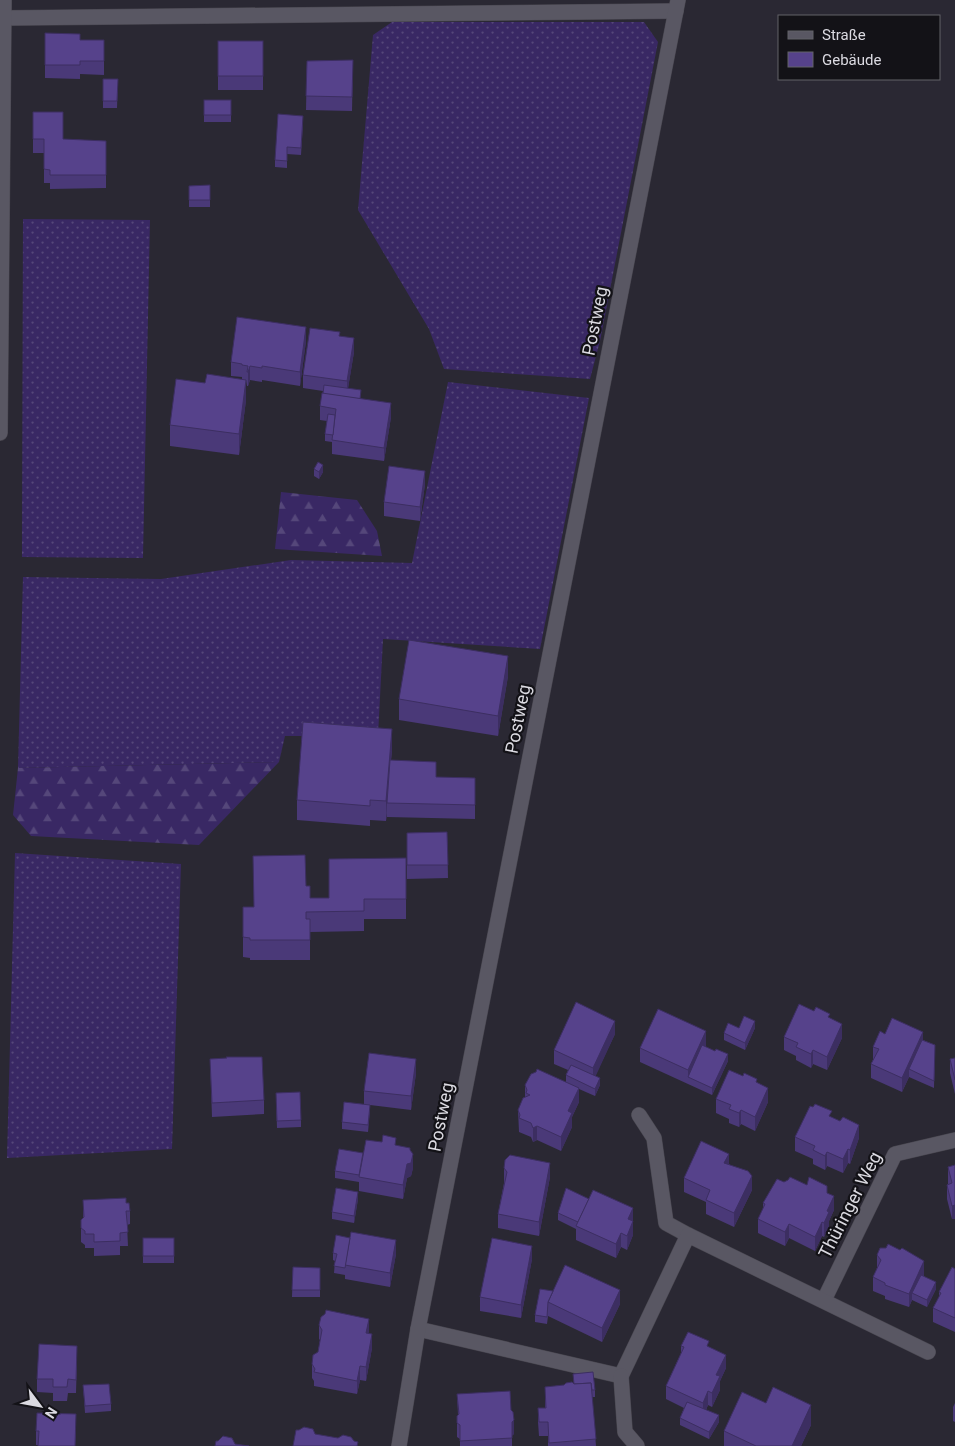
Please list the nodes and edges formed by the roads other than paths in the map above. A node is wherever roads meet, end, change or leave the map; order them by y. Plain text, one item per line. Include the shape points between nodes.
1 (4, 0) edge
2 (677, 6) edge
3 (4, 18) junction
4 (0, 433) edge
5 (639, 1115) dead end
6 (955, 1140) edge
7 (688, 1235) junction
8 (824, 1300) junction
9 (418, 1329) junction
10 (928, 1352) dead end
11 (621, 1376) junction
12 (399, 1446) edge
13 (636, 1446) edge

1 - 3 street
2 - 3 street
2 - 9 street, Postweg
3 - 4 street
5 - 7 street via 654,1138 666,1223
6 - 8 street, Thüringer Weg via 894,1154
7 - 8 street
7 - 11 street
8 - 10 street
9 - 11 street
9 - 12 street, Postweg
11 - 13 street via 625,1432

